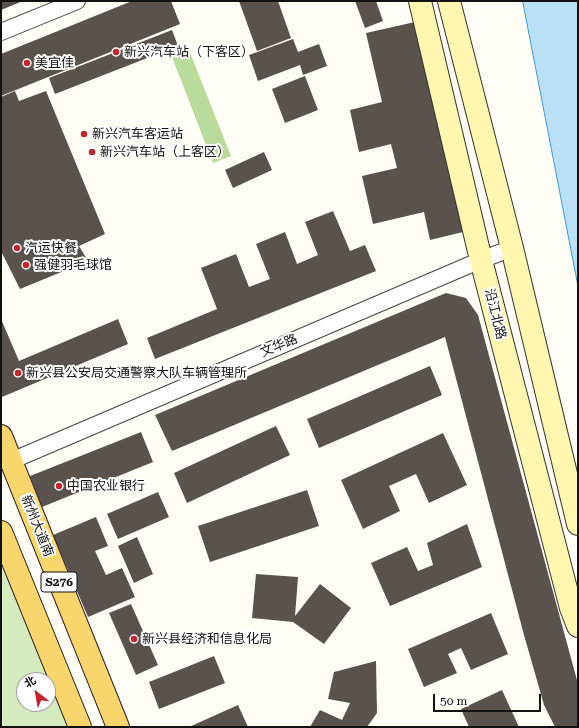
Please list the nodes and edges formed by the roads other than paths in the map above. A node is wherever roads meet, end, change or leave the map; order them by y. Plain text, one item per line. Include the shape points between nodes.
1 (77, 1) edge
2 (420, 1) edge
3 (449, 1) edge
4 (1, 32) edge
5 (512, 248) junction
6 (481, 260) junction
7 (1, 436) edge
8 (11, 461) junction
9 (578, 524) edge
10 (1, 532) edge
11 (578, 626) edge
12 (80, 727) edge
13 (118, 727) edge

1 - 4 street
2 - 6 main road, 沿江北路
3 - 5 main road
5 - 6 street, 文华路
5 - 9 main road
6 - 8 street, 文华路
6 - 11 main road, 沿江北路 via 571,608
7 - 8 main road, 新州大道南 / S276
8 - 13 main road, 新州大道南 / S276
10 - 12 main road, S276

